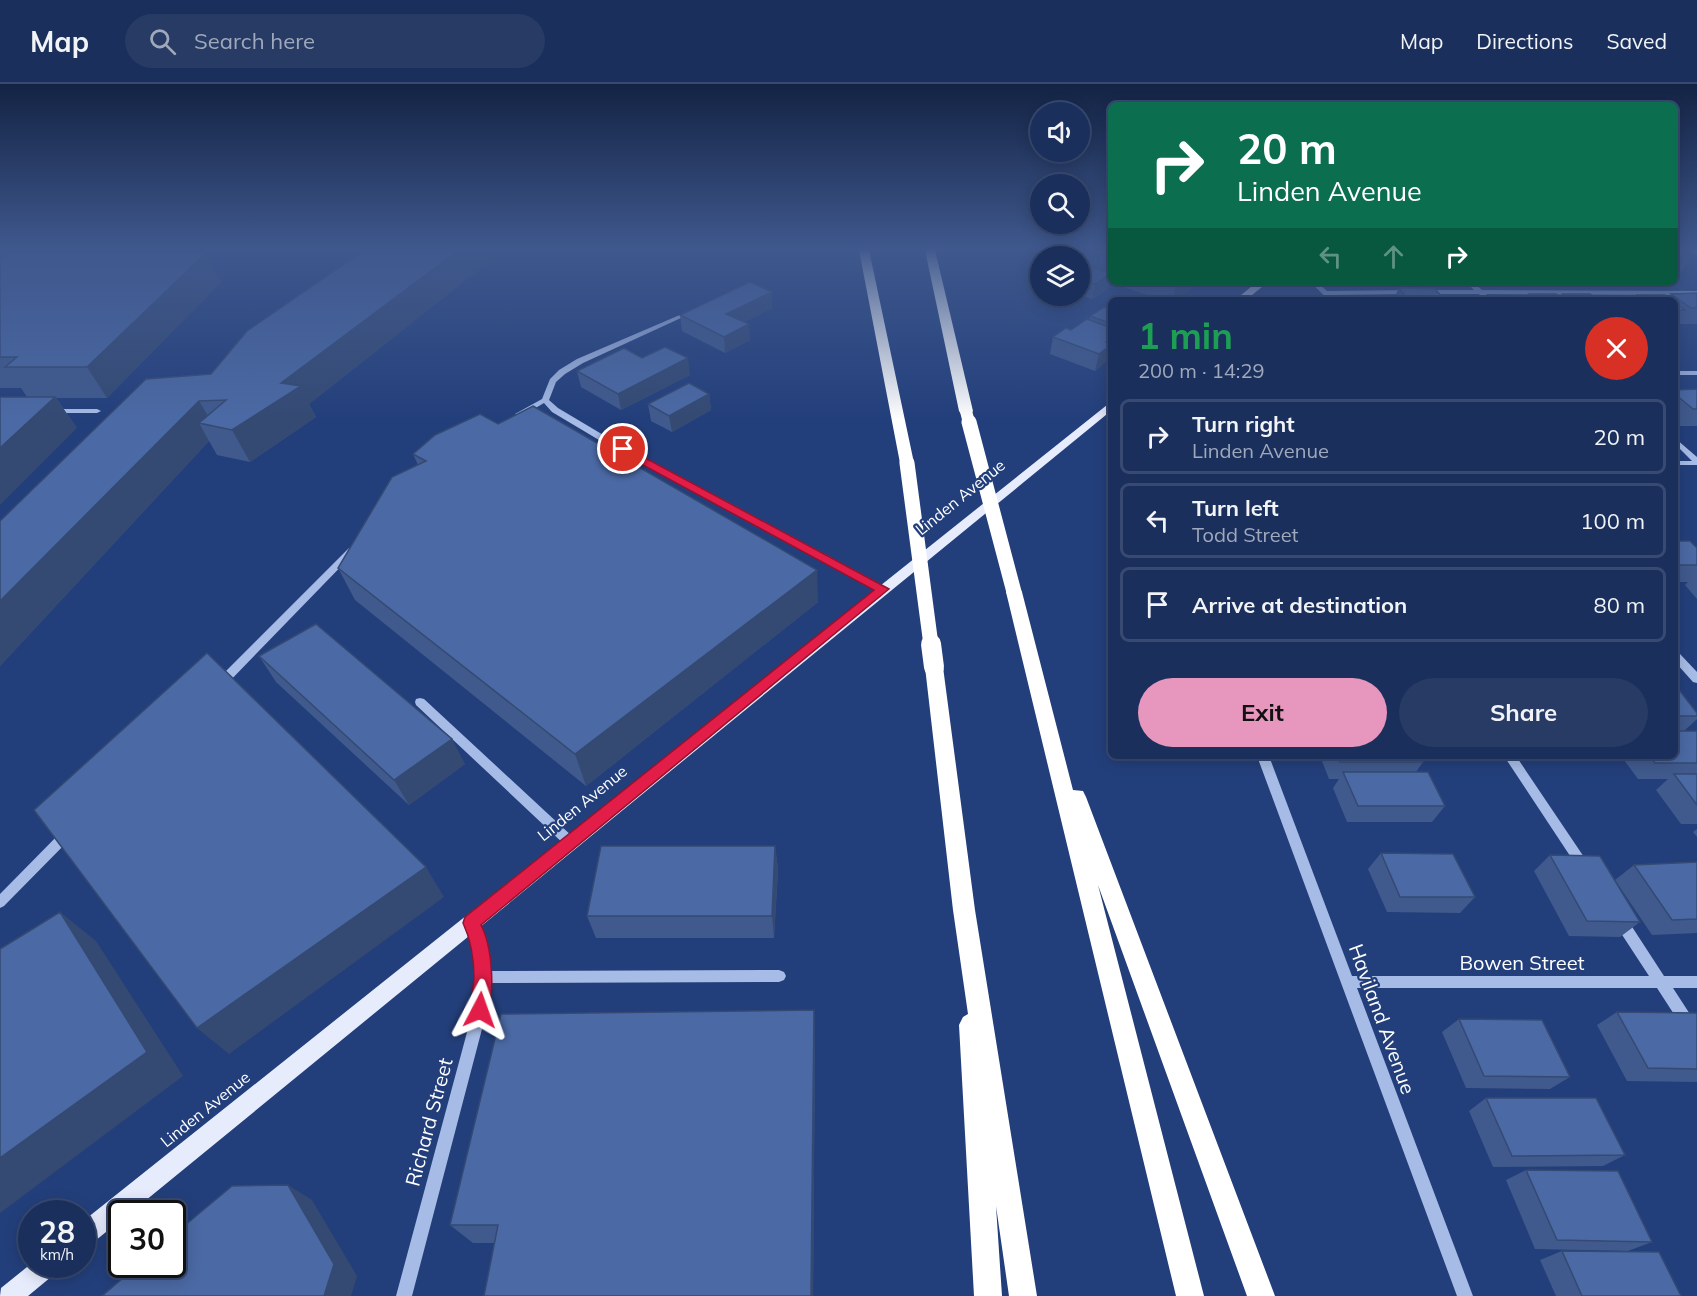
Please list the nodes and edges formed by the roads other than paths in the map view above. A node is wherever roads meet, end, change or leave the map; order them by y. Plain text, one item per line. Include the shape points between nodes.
1 (875, 307) edge
2 (943, 307) edge
3 (698, 309) edge
4 (1678, 373) edge
5 (1697, 373) edge
6 (545, 399) junction
7 (1108, 407) edge
8 (43, 411) edge
9 (97, 411) dead end
10 (505, 422) edge
11 (1678, 443) edge
12 (1697, 462) edge
13 (1678, 463) edge
14 (360, 542) edge
15 (883, 589) junction
16 (1678, 659) edge
17 (1697, 679) edge
18 (216, 688) edge
19 (420, 702) dead end
20 (1044, 710) junction
21 (1264, 759) edge
22 (1512, 759) edge
23 (72, 829) edge
24 (570, 842) junction
25 (1589, 874) edge
26 (0, 902) edge
27 (1609, 904) edge
28 (964, 910) junction
29 (471, 923) junction
30 (779, 976) dead end
31 (482, 977) junction
32 (1348, 982) junction
33 (1697, 982) edge
34 (1662, 983) junction
35 (1697, 1037) edge
36 (96, 1226) edge
37 (32, 1278) edge
38 (9, 1296) edge
39 (404, 1296) edge
40 (988, 1296) edge
41 (1023, 1296) edge
42 (1190, 1296) edge
43 (1261, 1296) edge
44 (1465, 1296) edge

1 - 28 highway, bridge via 907,463
2 - 20 highway, bridge
3 - 6 street via 580,361 562,372
4 - 5 street
6 - 10 street
6 - 15 street via 555,410 602,438
7 - 15 main road, Linden Avenue
8 - 9 street
11 - 12 street
12 - 13 street
14 - 18 street
15 - 24 main road, Linden Avenue
16 - 17 street
19 - 24 street
20 - 42 highway
20 - 43 highway
21 - 32 street, Haviland Avenue
22 - 25 street
23 - 26 street
24 - 29 main road, Linden Avenue
27 - 34 street
28 - 40 highway
28 - 41 highway
29 - 31 street, Richard Street via 479,938
29 - 36 main road, Linden Avenue
30 - 31 street
31 - 39 street, Richard Street via 480,1010
32 - 34 street, Bowen Street
32 - 44 street, Haviland Avenue
33 - 34 street, Bowen Street
34 - 35 street
37 - 38 main road

